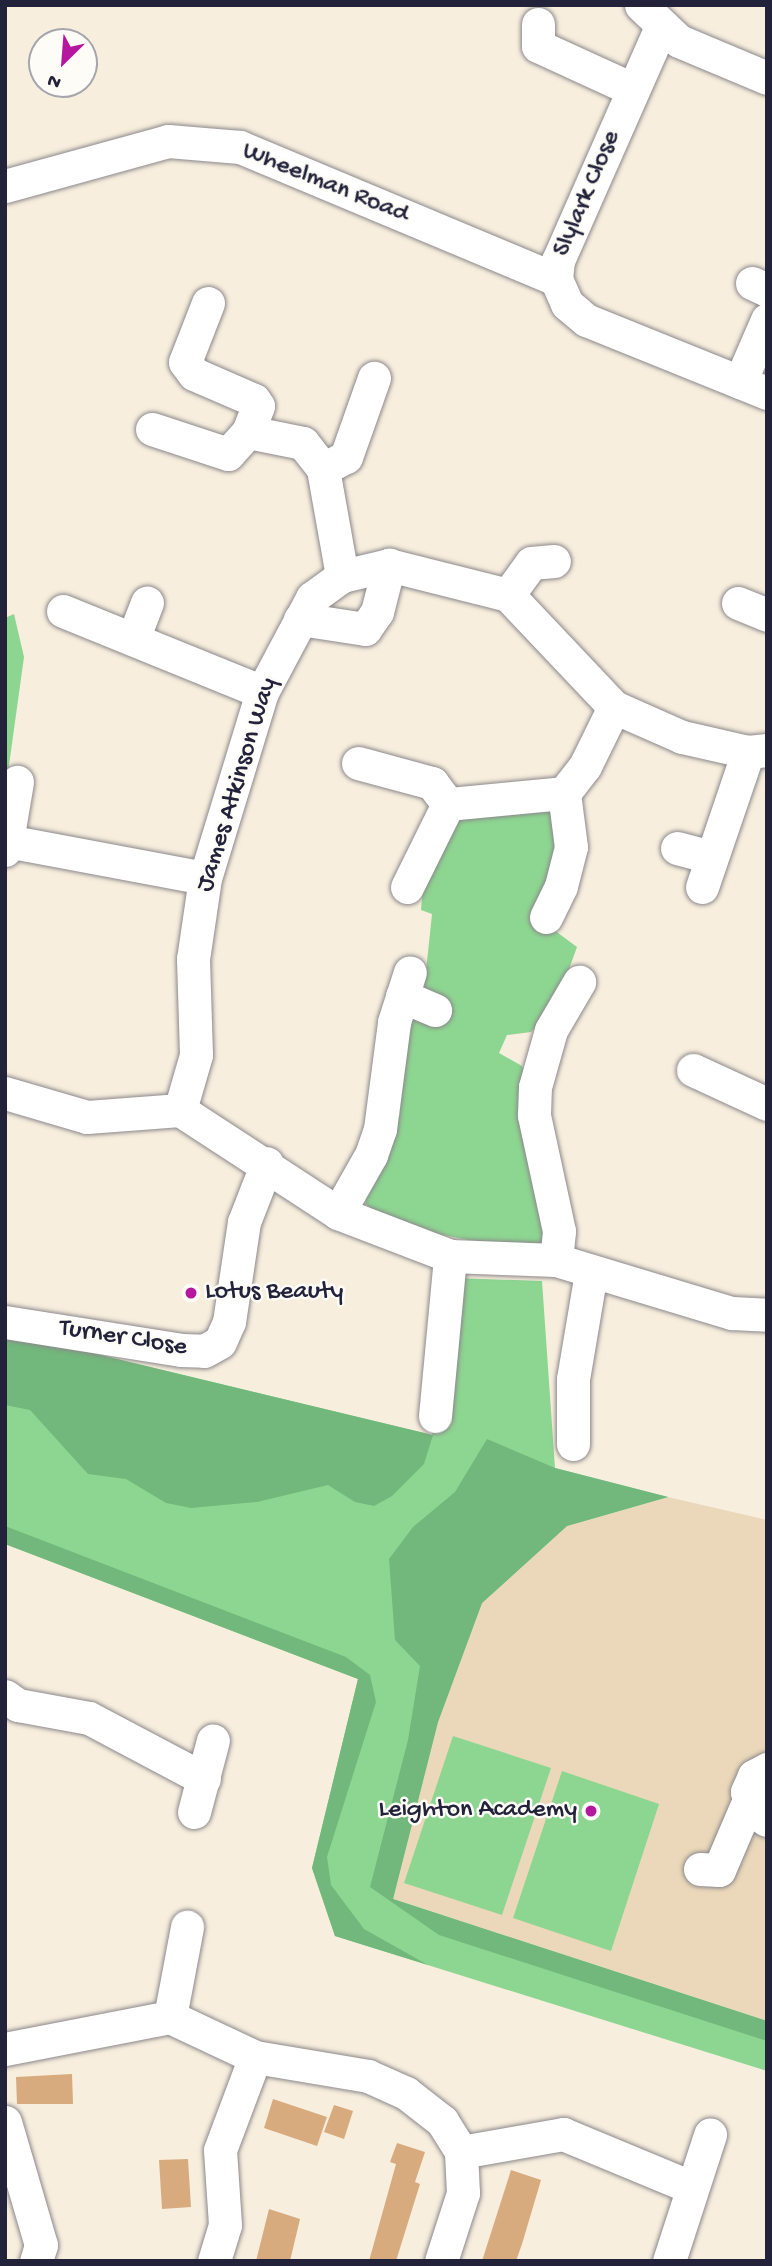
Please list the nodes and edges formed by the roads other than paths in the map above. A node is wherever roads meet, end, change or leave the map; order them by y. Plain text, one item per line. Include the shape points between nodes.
1 (651, 16) edge
2 (538, 24) dead end
3 (767, 78) edge
4 (632, 89) junction
5 (5, 186) edge
6 (556, 279) junction
7 (208, 303) dead end
8 (767, 320) edge
9 (374, 378) dead end
10 (753, 388) edge
11 (152, 429) dead end
12 (248, 432) junction
13 (323, 469) junction
14 (537, 555) dead end
15 (389, 565) junction
16 (342, 576) junction
17 (508, 595) junction
18 (147, 603) dead end
19 (63, 611) dead end
20 (300, 619) junction
21 (133, 639) junction
22 (262, 692) junction
23 (614, 707) junction
24 (757, 751) edge
25 (358, 763) dead end
26 (17, 782) dead end
27 (564, 793) junction
28 (447, 804) junction
29 (6, 845) edge
30 (677, 848) dead end
31 (205, 878) junction
32 (407, 887) dead end
33 (546, 917) dead end
34 (579, 982) dead end
35 (435, 1010) dead end
36 (692, 1070) dead end
37 (5, 1093) edge
38 (767, 1104) edge
39 (180, 1110) junction
40 (267, 1163) junction
41 (338, 1213) junction
42 (450, 1256) junction
43 (556, 1261) junction
44 (591, 1273) junction
45 (767, 1315) edge
46 (5, 1322) edge
47 (435, 1416) dead end
48 (573, 1444) dead end
49 (5, 1696) edge
50 (213, 1740) dead end
51 (767, 1769) edge
52 (204, 1779) junction
53 (757, 1811) edge
54 (194, 1812) dead end
55 (700, 1868) dead end
56 (187, 1927) dead end
57 (170, 2017) junction
58 (5, 2049) edge
59 (255, 2057) junction
60 (5, 2122) edge
61 (710, 2135) dead end
62 (461, 2152) junction
63 (691, 2187) junction
64 (47, 2250) edge
65 (214, 2261) edge
66 (441, 2261) edge
67 (669, 2261) edge

1 - 3 street via 679,41
1 - 4 street, Slylark Close
2 - 4 street via 538,46
4 - 6 street, Slylark Close via 558,260
5 - 6 street, Wheelman Road via 168,141 240,147
6 - 10 street, Slylark Close via 567,304 586,320
7 - 12 street via 185,362 194,374 254,400 258,405
8 - 10 street
9 - 13 street via 346,457
11 - 12 street via 228,454
12 - 13 street via 303,443
13 - 16 street
14 - 17 street
15 - 16 street, James Atkinson Way
15 - 17 street, James Atkinson Way
15 - 20 street via 377,612 365,629
16 - 20 street, James Atkinson Way via 312,598
17 - 23 street
18 - 21 street
19 - 21 street
20 - 22 street, James Atkinson Way
21 - 22 street
22 - 31 street, James Atkinson Way
23 - 24 street via 682,737
23 - 27 street via 585,766
24 - 30 street via 707,872
25 - 28 street via 432,783
26 - 29 street
27 - 28 street
27 - 33 street via 570,847 561,886
28 - 32 street
29 - 31 street
31 - 39 street, James Atkinson Way via 193,958 196,1055
34 - 43 street via 526,1056 558,1220
35 - 41 street via 406,984 394,1022 380,1129 371,1155
36 - 38 street
37 - 39 street via 87,1117
39 - 40 street
40 - 41 street
40 - 46 street, Turner Close via 244,1222 229,1322 220,1342 204,1351 181,1350
41 - 42 street
42 - 43 street
42 - 47 street
43 - 44 street
44 - 45 street via 732,1313
44 - 48 street via 573,1379 577,1425
49 - 52 street via 18,1705 89,1718
50 - 52 street
51 - 53 street via 749,1784
52 - 54 street
53 - 55 street via 719,1870
56 - 57 street
57 - 58 street
57 - 59 street
59 - 62 street via 368,2076 406,2093 442,2121
59 - 65 street via 220,2150 225,2225
60 - 64 street
61 - 63 street
62 - 63 street via 563,2134
62 - 66 street via 463,2193
63 - 67 street

